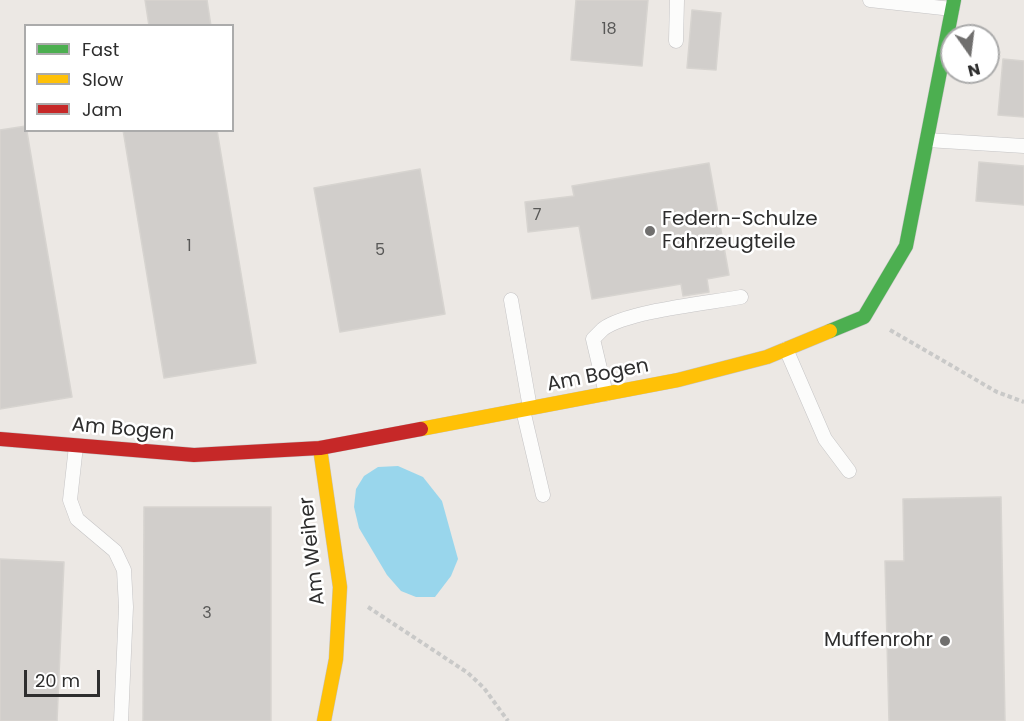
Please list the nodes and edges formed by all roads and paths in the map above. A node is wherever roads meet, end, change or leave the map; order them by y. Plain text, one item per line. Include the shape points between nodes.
1 (677, 0) edge
2 (870, 0) edge
3 (953, 4) edge
4 (676, 41) dead end
5 (927, 140) junction
6 (1024, 146) edge
7 (741, 297) dead end
8 (511, 300) dead end
9 (864, 317) junction
10 (786, 349) junction
11 (606, 394) junction
12 (1024, 402) edge
13 (527, 409) junction
14 (0, 440) edge
15 (76, 446) junction
16 (320, 448) junction
17 (849, 471) dead end
18 (543, 495) dead end
19 (340, 588) junction
20 (121, 721) edge
21 (324, 721) edge
22 (508, 721) edge

1 - 4 lane
2 - 3 lane
3 - 5 street
5 - 6 lane
5 - 9 street via 906,246
7 - 11 lane via 659,311 604,328 593,339
8 - 13 lane
9 - 10 street, Am Bogen
9 - 12 path via 997,392
10 - 11 street, Am Bogen via 678,380
10 - 17 lane via 825,439
11 - 13 street, Am Bogen
13 - 16 street, Am Bogen
13 - 18 lane
14 - 15 street, Am Bogen
15 - 16 street, Am Bogen via 194,455
15 - 20 lane via 70,500 77,519 115,551 124,570
16 - 19 street, Am Weiher
19 - 21 street, Am Weiher via 336,659
19 - 22 path via 468,673

